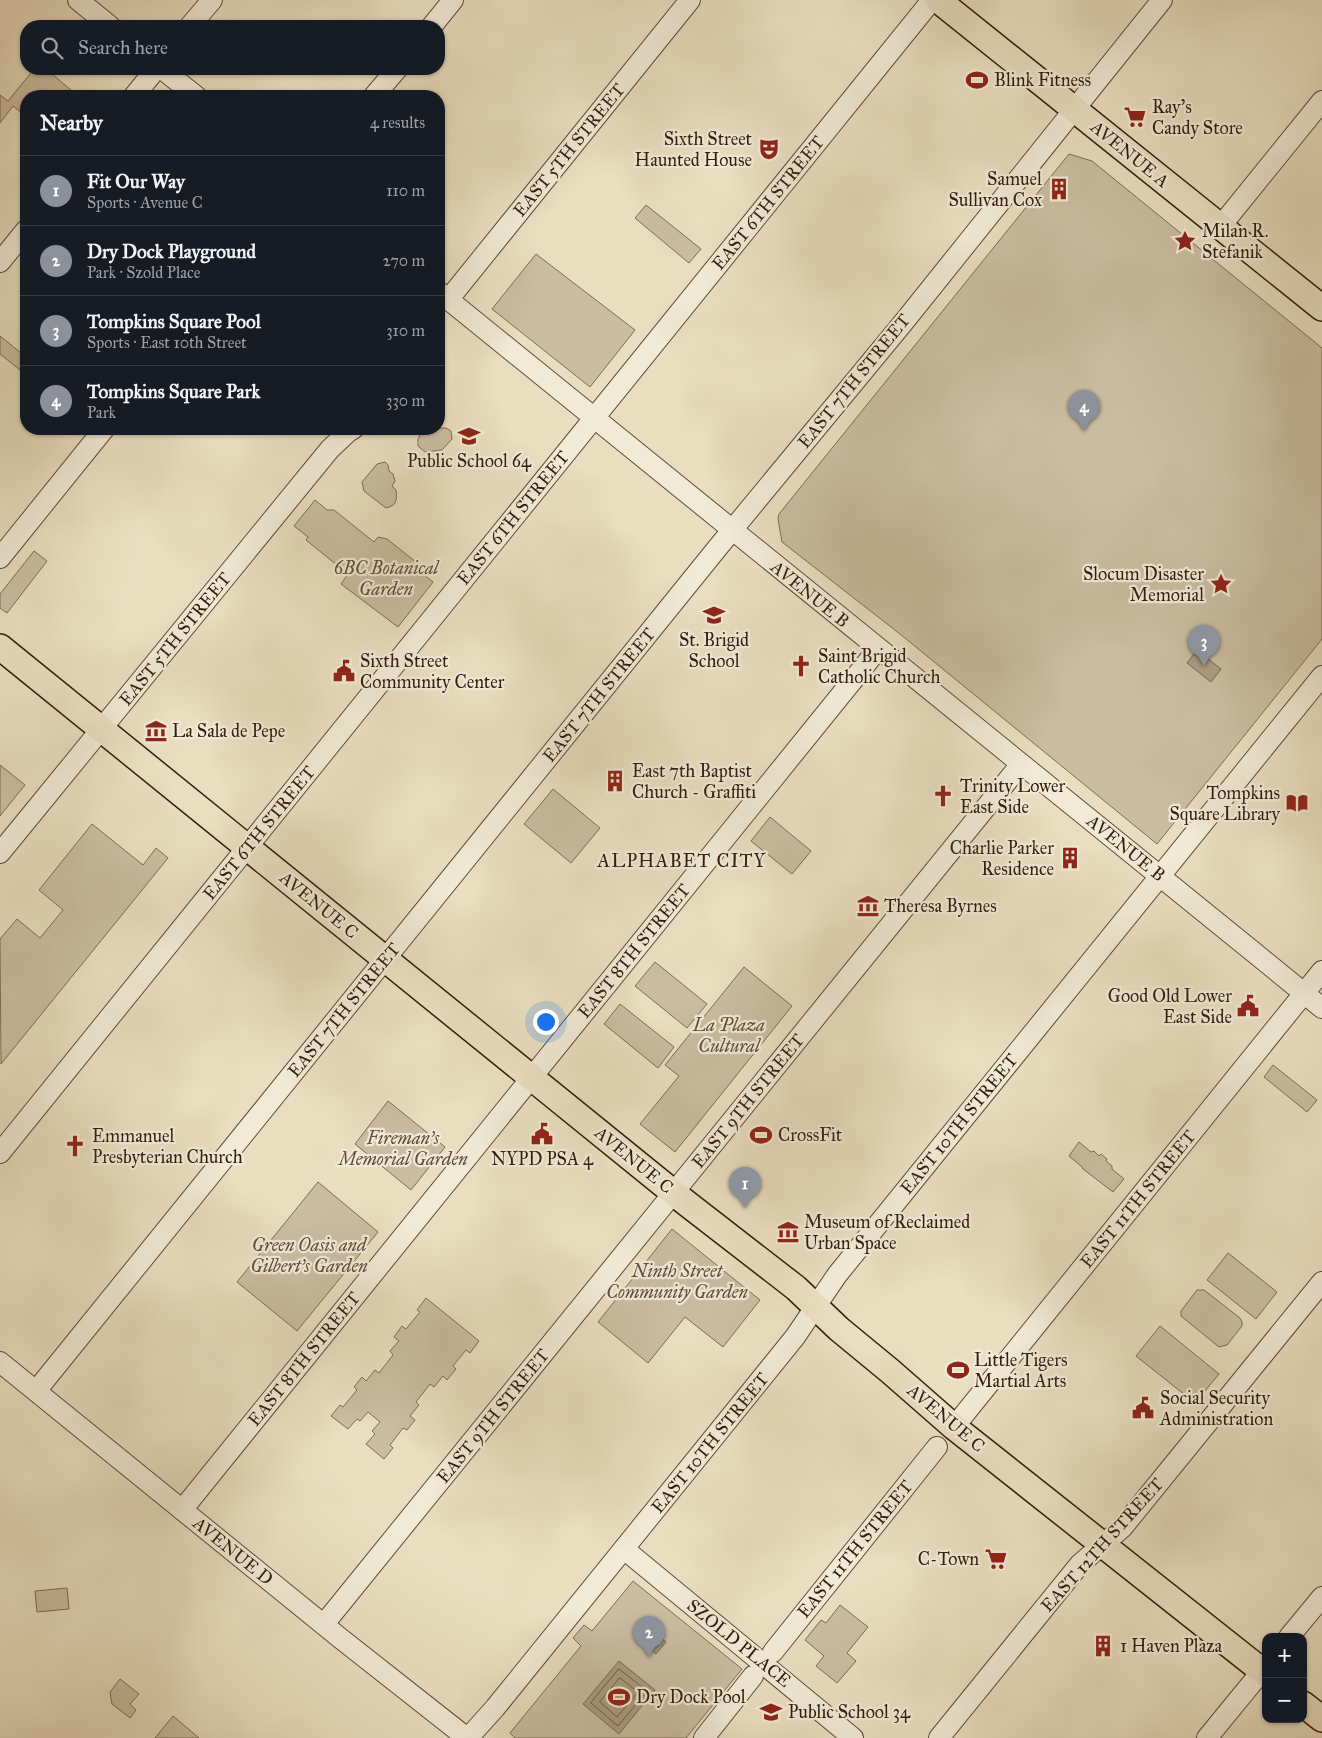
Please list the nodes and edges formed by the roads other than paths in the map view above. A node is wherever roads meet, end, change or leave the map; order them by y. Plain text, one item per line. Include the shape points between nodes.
1 (78, 0) edge
2 (212, 0) edge
3 (454, 0) edge
4 (690, 0) edge
5 (932, 0) edge
6 (938, 0) edge
7 (1162, 0) edge
8 (103, 20) edge
9 (195, 20) edge
10 (437, 20) edge
11 (151, 75) edge
12 (170, 75) edge
13 (392, 75) edge
14 (139, 90) edge
15 (188, 90) edge
16 (379, 90) edge
17 (1322, 101) edge
18 (1073, 109) junction
19 (1220, 227) junction
20 (20, 237) edge
21 (0, 262) edge
22 (445, 294) edge
23 (445, 298) edge
24 (1322, 308) edge
25 (594, 418) junction
26 (99, 435) edge
27 (345, 435) edge
28 (732, 531) junction
29 (0, 558) edge
30 (0, 647) edge
31 (878, 649) junction
32 (1322, 676) edge
33 (100, 729) junction
34 (1020, 764) junction
35 (247, 847) junction
36 (0, 853) edge
37 (1160, 876) junction
38 (385, 959) junction
39 (1322, 971) edge
40 (1304, 993) junction
41 (1322, 1008) edge
42 (532, 1078) junction
43 (0, 1153) edge
44 (674, 1193) junction
45 (1322, 1282) edge
46 (816, 1308) junction
47 (0, 1362) edge
48 (36, 1391) junction
49 (954, 1427) junction
50 (938, 1447) dead end
51 (182, 1510) junction
52 (1103, 1544) junction
53 (624, 1549) junction
54 (1322, 1597) edge
55 (324, 1624) junction
56 (1293, 1633) edge
57 (773, 1652) dead end
58 (1262, 1668) edge
59 (1262, 1672) edge
60 (753, 1676) dead end
61 (1307, 1707) edge
62 (1322, 1719) edge
63 (468, 1738) edge
64 (704, 1738) edge
65 (853, 1738) edge
66 (940, 1738) edge
67 (1207, 1738) edge

1 - 8 street
2 - 9 street
3 - 10 street
4 - 22 street, EAST 5TH STREET
5 - 25 street, EAST 6TH STREET
6 - 18 main road, AVENUE A
7 - 18 street, EAST 7TH STREET
11 - 14 street
12 - 15 street
13 - 16 street
17 - 19 street
18 - 19 main road, AVENUE A
18 - 28 street, EAST 7TH STREET
19 - 24 main road, AVENUE A
20 - 21 street
23 - 25 street, AVENUE B
25 - 28 street, AVENUE B
25 - 35 street, EAST 6TH STREET
26 - 29 street
27 - 33 street, EAST 5TH STREET
28 - 31 street, AVENUE B
28 - 38 street, EAST 7TH STREET
30 - 33 main road, AVENUE C
31 - 34 street, AVENUE B
31 - 42 street, EAST 8TH STREET
32 - 37 street, EAST 10TH STREET
33 - 35 main road, AVENUE C
33 - 36 street, EAST 5TH STREET
34 - 37 street, AVENUE B
34 - 44 street, EAST 9TH STREET
35 - 38 main road, AVENUE C
35 - 43 street, EAST 6TH STREET
37 - 40 street, AVENUE B
37 - 46 street, EAST 10TH STREET via 837,1275
38 - 42 main road, AVENUE C
38 - 48 street, EAST 7TH STREET
39 - 40 street, EAST 11TH STREET
40 - 41 street, AVENUE B
40 - 49 street, EAST 11TH STREET
42 - 44 main road, AVENUE C
42 - 51 street, EAST 8TH STREET
44 - 46 main road, AVENUE C via 796,1288
44 - 55 street, EAST 9TH STREET
45 - 52 street, EAST 12TH STREET via 1122,1528
46 - 49 main road, AVENUE C
46 - 53 street, EAST 10TH STREET
47 - 48 street, AVENUE D
48 - 51 street, AVENUE D
49 - 52 main road, AVENUE C
50 - 57 street, EAST 11TH STREET
51 - 55 street, AVENUE D
52 - 58 main road, AVENUE C
52 - 66 street, EAST 12TH STREET via 1080,1564
53 - 63 street, EAST 10TH STREET
53 - 65 street, SZOLD PLACE
54 - 56 street
55 - 63 street, AVENUE D
59 - 67 street
60 - 64 street
61 - 62 main road

